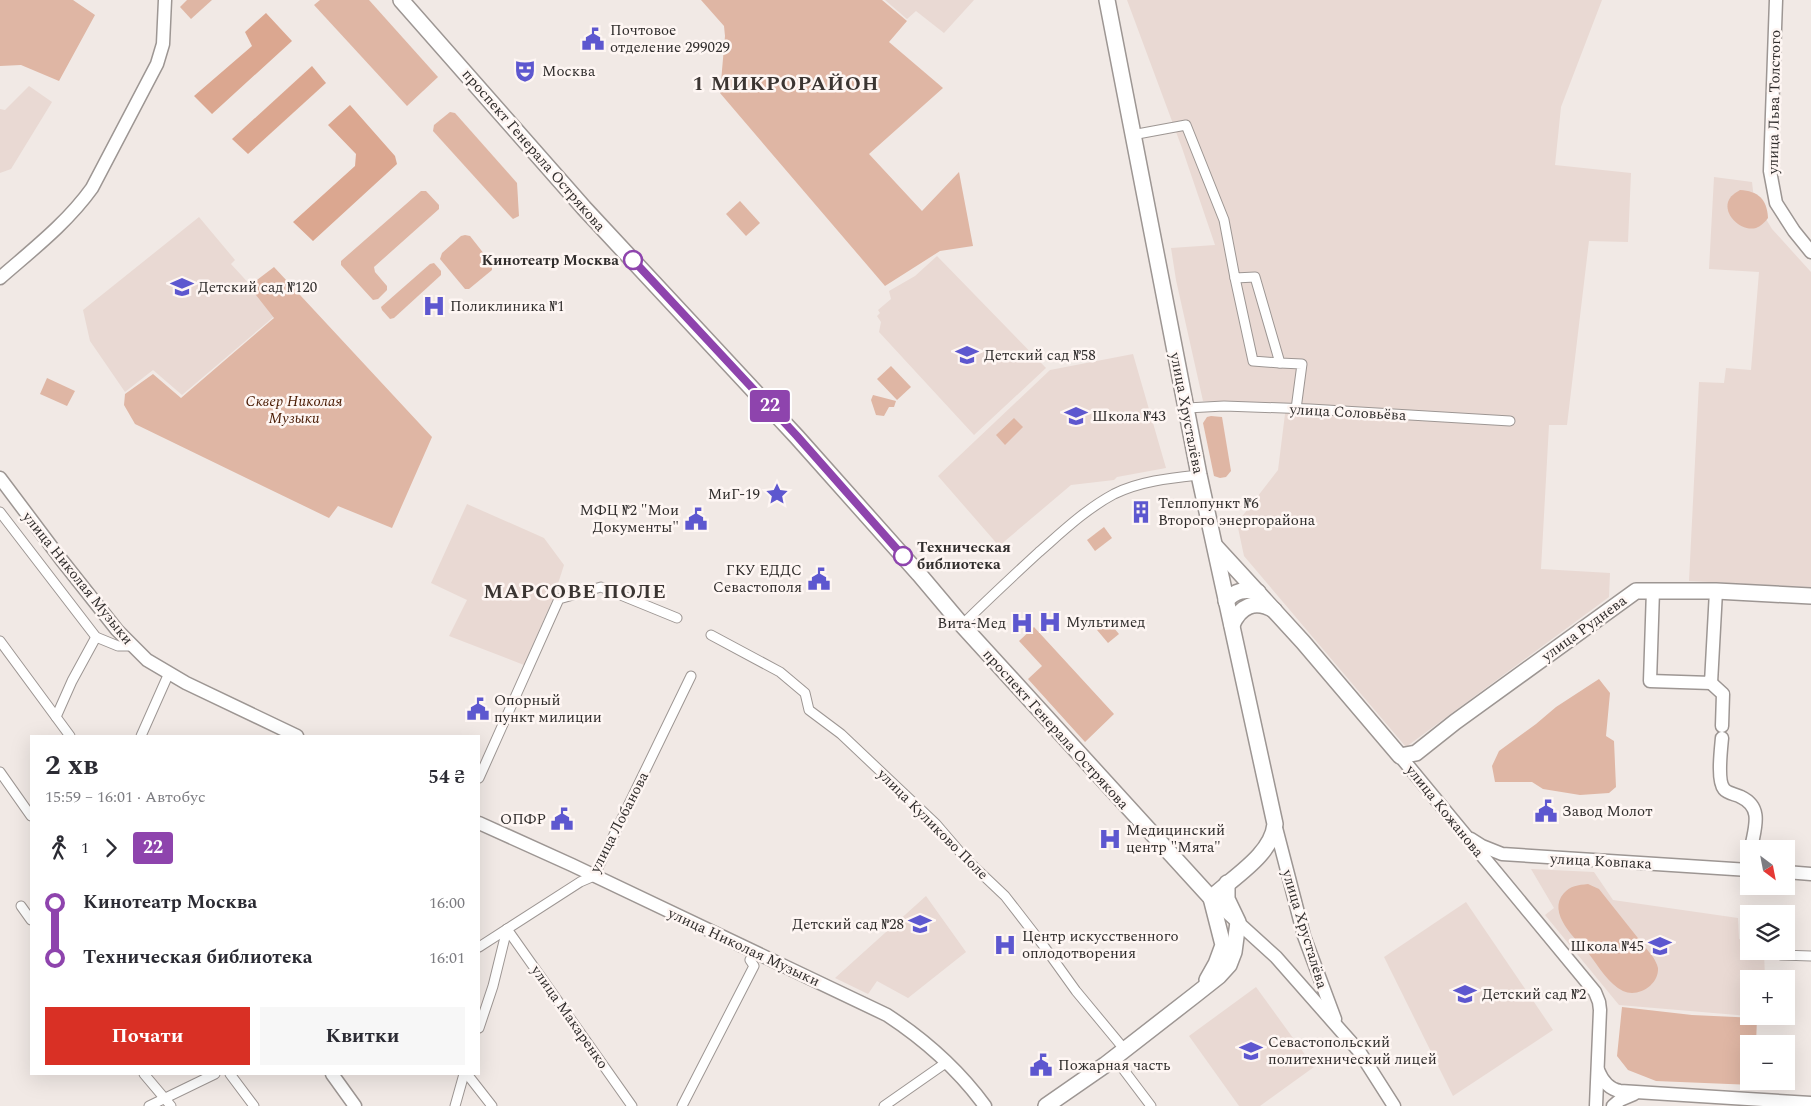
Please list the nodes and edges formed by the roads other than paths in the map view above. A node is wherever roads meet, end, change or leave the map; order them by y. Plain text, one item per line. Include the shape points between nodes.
1 (165, 0) edge
2 (402, 0) edge
3 (1107, 0) edge
4 (1776, 0) edge
5 (1132, 135) junction
6 (1811, 252) edge
7 (0, 278) edge
8 (1235, 278) junction
9 (1280, 363) junction
10 (1187, 408) junction
11 (1296, 409) junction
12 (1510, 421) dead end
13 (1199, 475) junction
14 (0, 478) edge
15 (0, 512) edge
16 (1216, 548) junction
17 (1653, 590) junction
18 (1716, 591) junction
19 (1258, 592) junction
20 (1811, 596) edge
21 (1226, 601) junction
22 (1276, 612) junction
23 (677, 618) dead end
24 (962, 625) junction
25 (1232, 625) junction
26 (711, 635) dead end
27 (96, 638) junction
28 (0, 641) edge
29 (132, 646) junction
30 (169, 674) junction
31 (691, 676) dead end
32 (1711, 683) junction
33 (56, 717) junction
34 (69, 735) edge
35 (141, 735) edge
36 (295, 735) edge
37 (1404, 761) junction
38 (0, 772) edge
39 (480, 776) edge
40 (30, 815) edge
41 (480, 823) edge
42 (1275, 824) junction
43 (1459, 830) junction
44 (1753, 840) edge
45 (1740, 868) edge
46 (1795, 873) edge
47 (1811, 874) edge
48 (594, 876) junction
49 (1227, 883) junction
50 (1212, 898) junction
51 (21, 906) dead end
52 (30, 919) edge
53 (1238, 922) junction
54 (508, 929) junction
55 (1255, 938) junction
56 (1229, 941) junction
57 (480, 946) edge
58 (755, 952) junction
59 (1795, 955) edge
60 (1811, 956) edge
61 (480, 1025) edge
62 (1342, 1032) junction
63 (1120, 1054) junction
64 (947, 1062) junction
65 (1597, 1067) junction
66 (145, 1075) edge
67 (213, 1075) edge
68 (231, 1075) edge
69 (333, 1075) edge
70 (466, 1075) edge
71 (467, 1075) edge
72 (1639, 1092) junction
73 (165, 1098) junction
74 (1727, 1102) edge
75 (1596, 1103) edge
76 (1811, 1103) edge
77 (149, 1106) edge
78 (171, 1106) edge
79 (254, 1106) edge
80 (355, 1106) edge
81 (455, 1106) edge
82 (492, 1106) edge
83 (632, 1106) edge
84 (682, 1106) edge
85 (884, 1106) edge
86 (985, 1106) edge
87 (1046, 1106) edge
88 (1151, 1106) edge
89 (1394, 1106) edge
90 (1613, 1106) edge

1 - 7 main road via 163,44 157,64 92,188 68,217
2 - 24 main road, проспект Генерала Острякова via 584,208 797,436
3 - 5 main road, улица Хрусталёва
4 - 6 main road, улица Льва Толстого via 1770,171 1776,203
5 - 8 street via 1186,125 1224,220
5 - 10 main road, улица Хрусталёва
8 - 9 street via 1255,277
8 - 9 street via 1253,361
9 - 11 street via 1302,364
10 - 11 street, улица Соловьёва
10 - 13 main road, улица Хрусталёва
11 - 12 street, улица Соловьёва
13 - 16 main road, улица Хрусталёва
13 - 24 street via 1133,486 1098,504 1067,527
14 - 29 main road, улица Николая Музыки
15 - 27 street
16 - 19 main road, улица Кожанова
16 - 21 main road, улица Хрусталёва
17 - 18 main road, улица Руднева
17 - 32 main road via 1650,681
17 - 37 main road, улица Руднева via 1636,591
18 - 20 main road, улица Руднева
18 - 32 main road
19 - 21 main road via 1240,591
19 - 22 main road, улица Кожанова
21 - 25 main road, улица Хрусталёва
22 - 25 main road via 1255,604 1236,615
22 - 37 main road, улица Кожанова
23 - 39 street via 601,587 559,599
24 - 50 main road, проспект Генерала Острякова
25 - 42 main road, улица Хрусталёва
26 - 63 street, улица Куликово Поле via 780,672 806,693 809,710 841,734 936,824 966,859 1005,896
27 - 29 street via 118,646
27 - 33 street
28 - 33 street
29 - 30 main road, улица Николая Музыки
30 - 35 street
30 - 36 main road, улица Николая Музыки
31 - 48 street, улица Лобанова
32 - 44 main road via 1723,694 1721,782 1724,789 1750,802 1755,809 1757,816
33 - 34 street
37 - 43 main road, улица Кожанова
38 - 40 street
41 - 48 main road, улица Николая Музыки
42 - 49 main road via 1274,833 1264,850
42 - 62 main road, улица Хрусталёва via 1304,936
43 - 45 main road, улица Ковпака via 1482,846 1502,854
43 - 65 main road, улица Кожанова via 1595,992 1600,1010
46 - 47 main road
48 - 54 street, улица Лобанова
48 - 58 main road, улица Николая Музыки
49 - 50 main road
49 - 53 main road via 1227,899
50 - 53 main road
50 - 56 main road
51 - 52 street
53 - 55 main road
53 - 56 main road
54 - 57 street, улица Лобанова
54 - 61 street
54 - 83 street, улица Макаренко
55 - 56 main road
55 - 62 main road via 1276,957
56 - 63 main road via 1234,952 1229,965 1219,976
58 - 64 main road, улица Николая Музыки via 887,1015 913,1032
58 - 84 street via 750,960 754,966
59 - 60 street
62 - 89 main road via 1359,1051
63 - 87 main road
63 - 88 street, улица Куликово Поле
64 - 85 street
64 - 86 main road, улица Николая Музыки
65 - 72 main road via 1605,1083 1613,1090
65 - 75 main road, улица Кожанова
66 - 73 street
67 - 73 street
68 - 79 street
69 - 80 main road
70 - 81 street
71 - 82 street
72 - 74 main road
72 - 90 main road
73 - 77 street
73 - 78 street
74 - 76 main road

